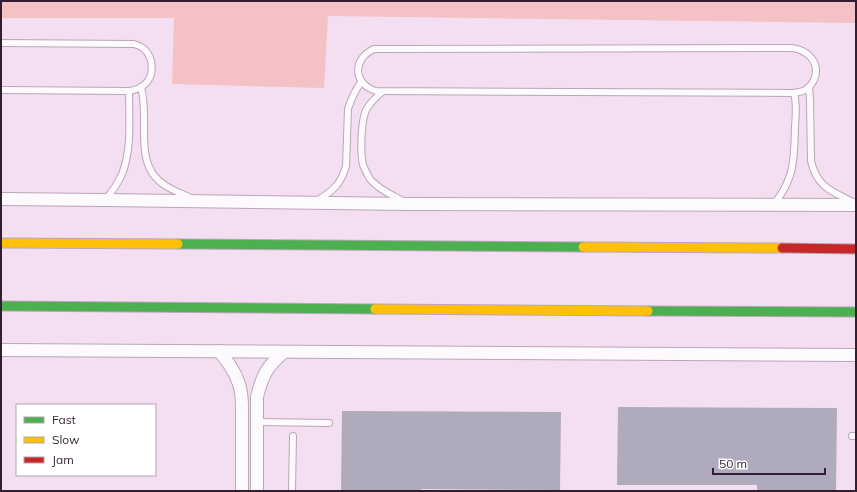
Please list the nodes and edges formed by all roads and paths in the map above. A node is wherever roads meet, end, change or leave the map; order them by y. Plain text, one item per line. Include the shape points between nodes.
1 (1, 43) edge
2 (361, 82) junction
3 (140, 87) junction
4 (809, 87) junction
5 (1, 90) edge
6 (129, 91) junction
7 (382, 92) junction
8 (794, 93) junction
9 (1, 199) edge
10 (105, 200) junction
11 (198, 201) junction
12 (315, 203) junction
13 (407, 204) junction
14 (773, 204) junction
15 (856, 204) edge
16 (1, 243) edge
17 (856, 249) edge
18 (1, 306) edge
19 (856, 312) edge
20 (1, 350) edge
21 (219, 351) junction
22 (284, 352) junction
23 (856, 355) edge
24 (256, 422) junction
25 (329, 423) dead end
26 (293, 436) dead end
27 (242, 491) edge
28 (257, 491) edge
29 (292, 491) edge

1 - 3 lane via 134,44 143,48 150,56 152,66 150,77
2 - 4 lane via 358,65 364,55 374,49 792,48 804,51 815,65 815,77
2 - 7 lane via 370,90
2 - 12 lane via 348,110 344,173 337,186
3 - 6 lane
3 - 11 lane via 144,103 145,154 149,168 165,185
4 - 8 lane
4 - 15 lane via 811,161 816,177 828,189
5 - 6 lane
6 - 10 lane via 127,154 122,174
7 - 8 lane
7 - 13 lane via 371,102 363,118 362,159 366,174 371,180
8 - 14 lane via 794,161 787,184
9 - 10 street
10 - 11 street
11 - 12 street
12 - 13 street
13 - 14 street
14 - 15 street
16 - 17 main road
18 - 19 main road
20 - 21 street
21 - 22 street
21 - 27 street via 234,373 242,398
22 - 23 street
22 - 24 street via 274,360 260,384
24 - 25 lane
24 - 28 street
26 - 29 lane

